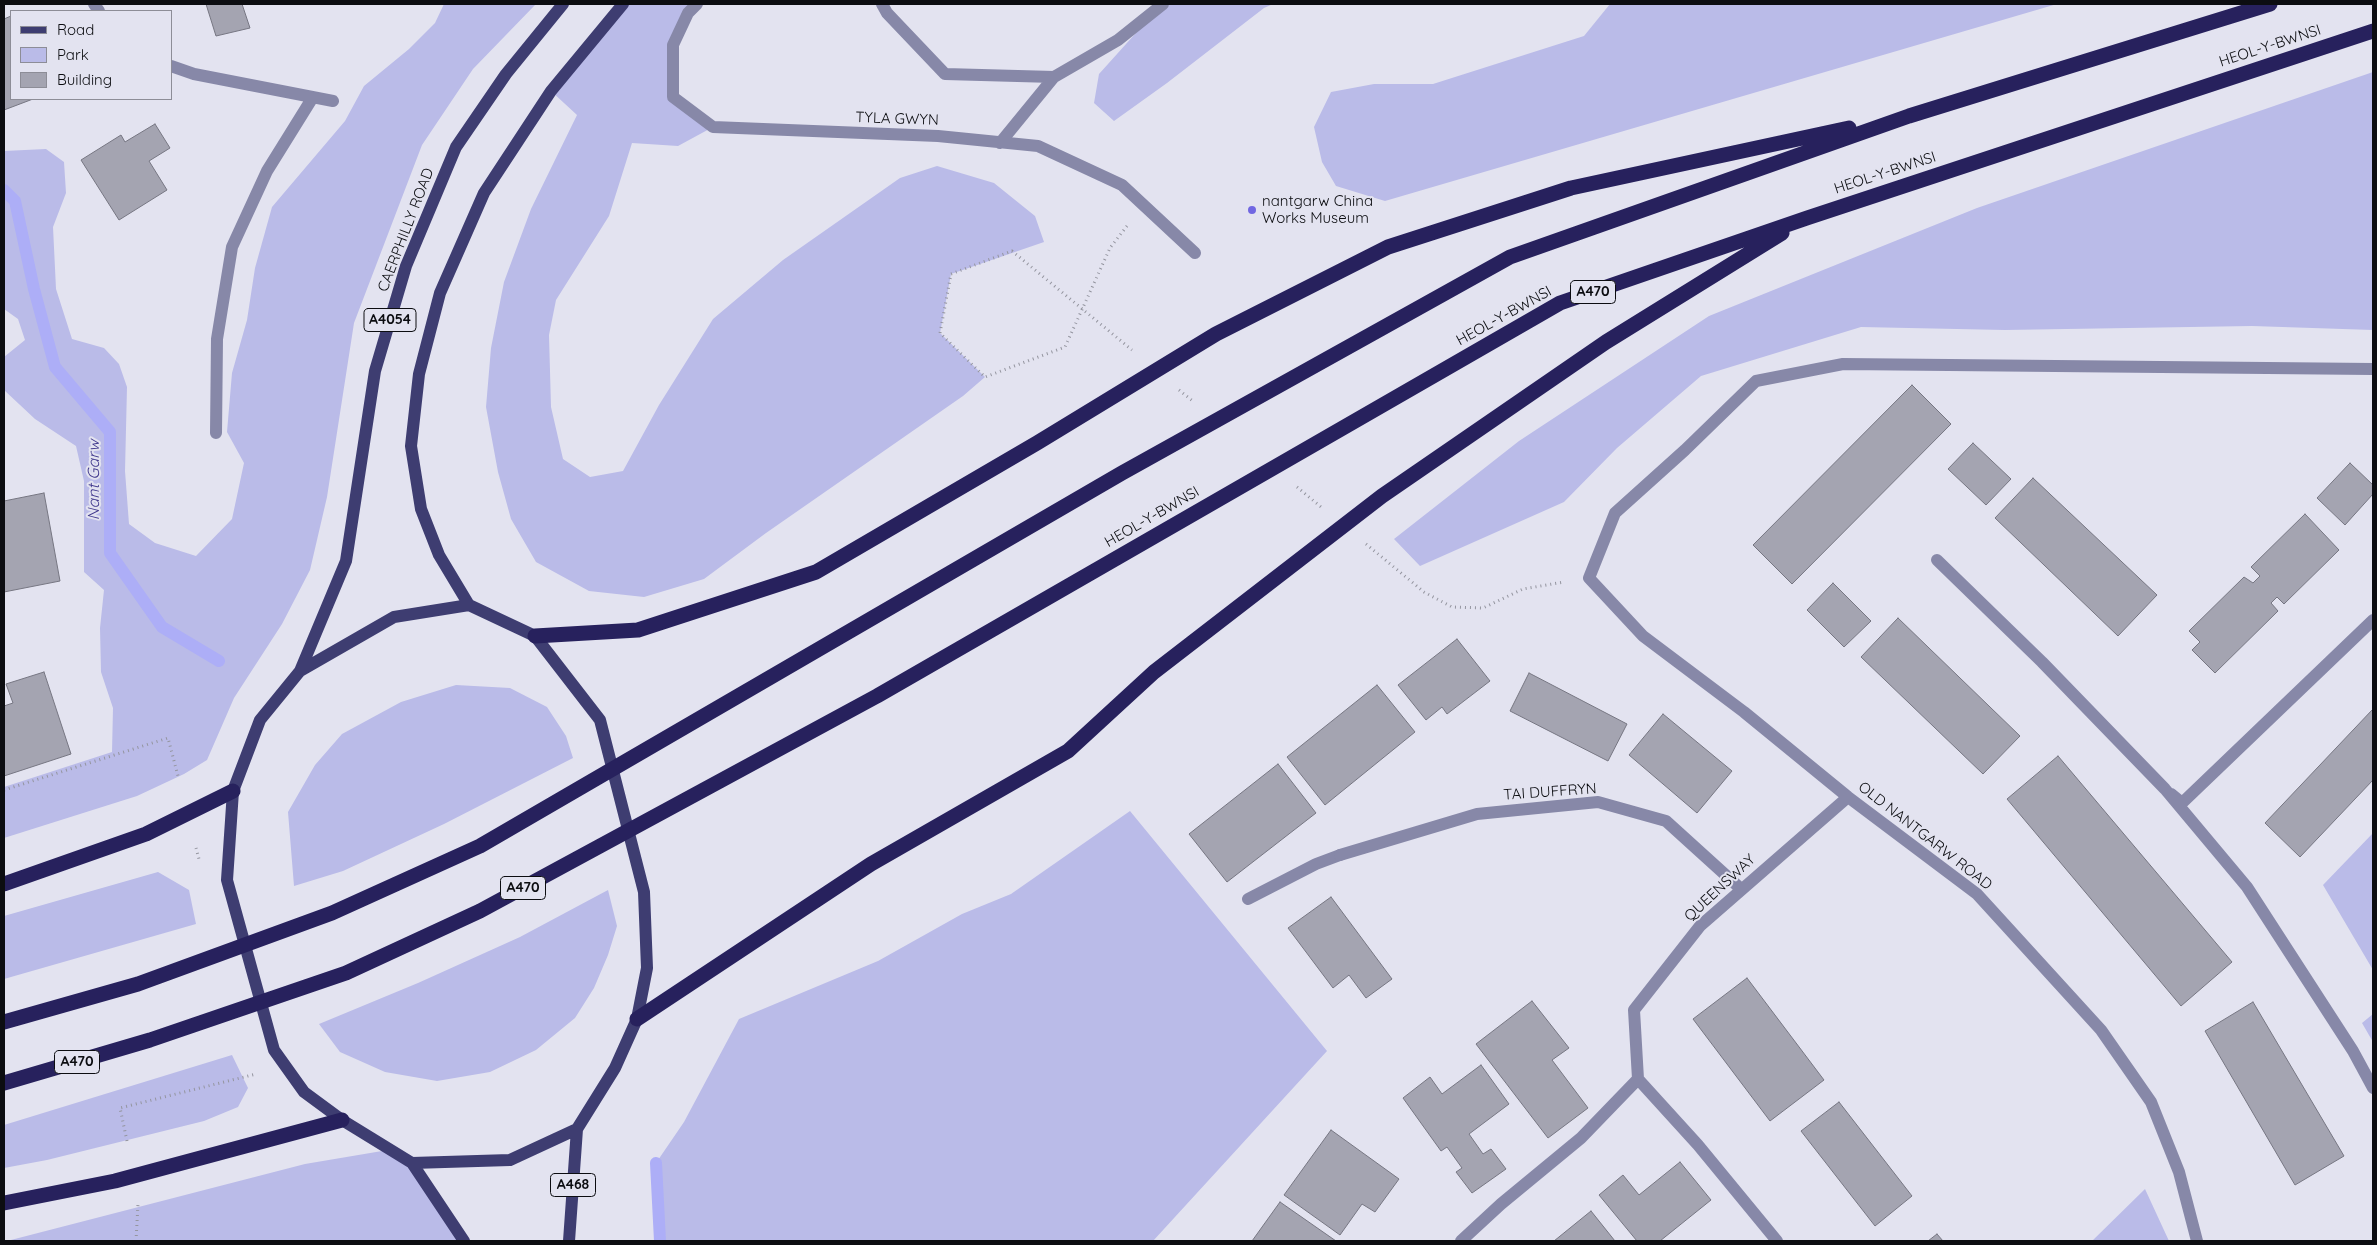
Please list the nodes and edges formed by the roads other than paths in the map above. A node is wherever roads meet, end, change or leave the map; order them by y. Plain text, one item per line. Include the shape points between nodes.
1 (563, 4) edge
2 (622, 4) edge
3 (697, 4) edge
4 (882, 4) edge
5 (1163, 4) edge
6 (2270, 4) edge
7 (2373, 31) edge
8 (172, 66) edge
9 (1054, 77) junction
10 (313, 97) junction
11 (334, 100) dead end
12 (1909, 116) junction
13 (1000, 143) junction
14 (1807, 218) junction
15 (1195, 253) dead end
16 (2373, 369) edge
17 (216, 433) dead end
18 (1937, 560) dead end
19 (470, 606) junction
20 (2373, 620) edge
21 (535, 636) junction
22 (300, 671) junction
23 (2165, 789) junction
24 (233, 791) junction
25 (1848, 797) junction
26 (4, 884) edge
27 (1741, 889) junction
28 (1248, 899) dead end
29 (637, 1019) junction
30 (4, 1022) edge
31 (1638, 1079) junction
32 (4, 1083) edge
33 (2373, 1088) edge
34 (342, 1120) junction
35 (576, 1129) junction
36 (412, 1163) junction
37 (4, 1203) edge
38 (464, 1241) edge
39 (569, 1241) edge
40 (1461, 1241) edge
41 (1777, 1241) edge
42 (2197, 1241) edge

1 - 22 main road, CAERPHILLY ROAD / A4054 via 506,74 456,147 406,266 375,371 346,561
2 - 19 main road, A4054 via 551,91 484,193 440,293 419,374 411,446 421,509 439,555
3 - 13 street, TYLA GWYN via 688,13 672,45 673,97 714,127 938,136
4 - 9 street via 945,74
5 - 9 street via 1118,40
6 - 12 highway
7 - 14 highway, HEOL-Y-BWNSI / A470
8 - 10 street via 194,74
9 - 13 street
10 - 11 street
10 - 17 street via 268,171 232,247 217,339
12 - 21 highway via 1571,188 1388,247 1216,334 816,572 638,630
12 - 30 highway via 1510,257 1122,473 480,846 332,913 138,984
13 - 15 street, TYLA GWYN via 1033,146 1122,185
14 - 29 highway via 1606,342 1382,496 1154,672 1068,751 871,864
14 - 32 highway, HEOL-Y-BWNSI / A470 via 1560,303 877,696 480,911 346,973 150,1040
16 - 25 street, OLD NANTGARW ROAD via 1843,364 1756,381 1615,513 1589,578 1643,636 1744,712
18 - 23 street
19 - 21 main road
19 - 22 main road via 394,617
20 - 23 street via 2182,802
21 - 29 main road via 600,720 644,892 646,968
22 - 24 main road via 260,720
23 - 33 street via 2246,886 2353,1051
24 - 26 highway via 146,834
24 - 34 main road via 227,880 274,1050 304,1092
25 - 27 street, QUEENSWAY
25 - 42 street, OLD NANTGARW ROAD via 1977,894 2101,1030 2151,1102 2179,1172
27 - 28 street, TAI DUFFRYN via 1666,821 1598,802 1477,814 1340,855
27 - 31 street, QUEENSWAY via 1700,926 1634,1010
29 - 35 main road via 615,1068
31 - 40 street via 1582,1138
31 - 41 street via 1704,1152
34 - 36 main road
34 - 37 highway via 115,1181
35 - 36 main road via 510,1160
35 - 39 main road, A468
36 - 38 main road

